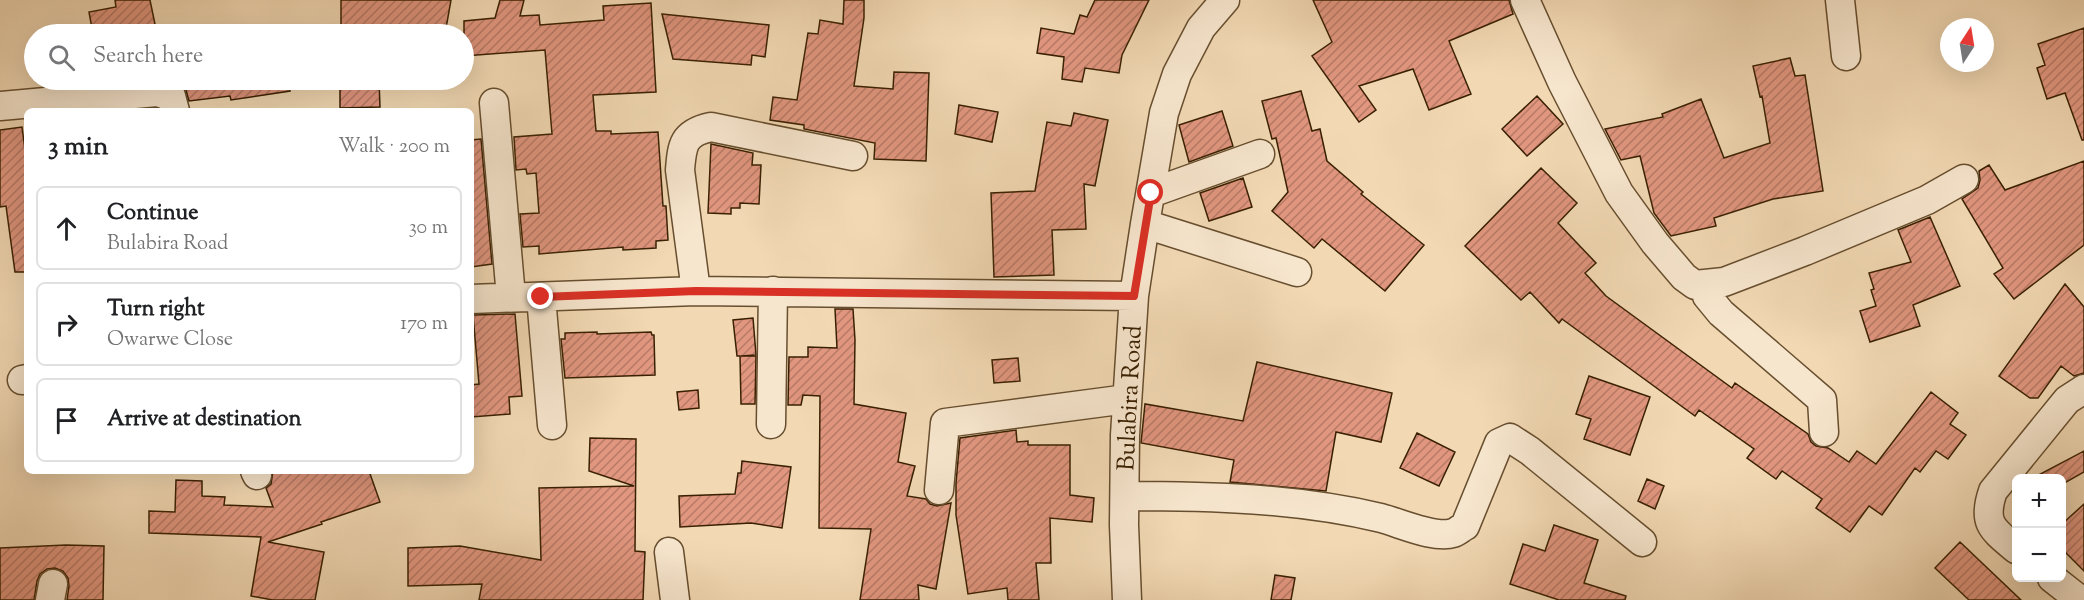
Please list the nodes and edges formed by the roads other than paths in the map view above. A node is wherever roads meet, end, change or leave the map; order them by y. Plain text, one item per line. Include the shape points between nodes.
1 (1225, 0) edge
2 (1526, 0) edge
3 (1840, 0) edge
4 (1846, 56) dead end
5 (494, 103) dead end
6 (0, 106) edge
7 (174, 108) edge
8 (1260, 154) dead end
9 (853, 156) dead end
10 (1964, 179) dead end
11 (1151, 193) junction
12 (1145, 224) junction
13 (1297, 272) dead end
14 (1707, 285) junction
15 (696, 291) junction
16 (773, 291) junction
17 (1134, 296) junction
18 (511, 297) junction
19 (541, 297) junction
20 (474, 299) edge
21 (2084, 389) edge
22 (1127, 399) junction
23 (771, 424) dead end
24 (552, 426) dead end
25 (1824, 432) dead end
26 (939, 489) dead end
27 (1125, 496) junction
28 (1642, 542) dead end
29 (2012, 546) edge
30 (669, 552) dead end
31 (2057, 582) edge
32 (675, 600) edge
33 (1127, 600) edge
34 (2080, 600) edge

1 - 11 street, Bulabira Road via 1201,28 1177,74 1164,113
2 - 14 street via 1562,82 1619,193 1684,277 1695,285
3 - 4 street
5 - 18 street
6 - 7 street via 157,92 171,96
8 - 11 street
9 - 15 street via 711,127 687,138 681,151 680,170
10 - 14 street via 1927,200 1805,251
11 - 12 street, Bulabira Road
12 - 13 street
12 - 17 street, Bulabira Road
14 - 25 street via 1707,296 1721,313 1822,400
15 - 16 street
15 - 19 street
16 - 17 street
16 - 23 street
17 - 22 street, Bulabira Road
18 - 19 street
18 - 20 street
19 - 24 street
21 - 29 street via 2067,400 1993,490 1988,517 1992,528
22 - 26 street via 945,423
22 - 27 street, Bulabira Road
27 - 28 street via 1206,496 1285,502 1380,518 1437,534 1453,533 1465,526 1499,443 1509,438
27 - 33 street, Bulabira Road
30 - 32 street
31 - 34 street

